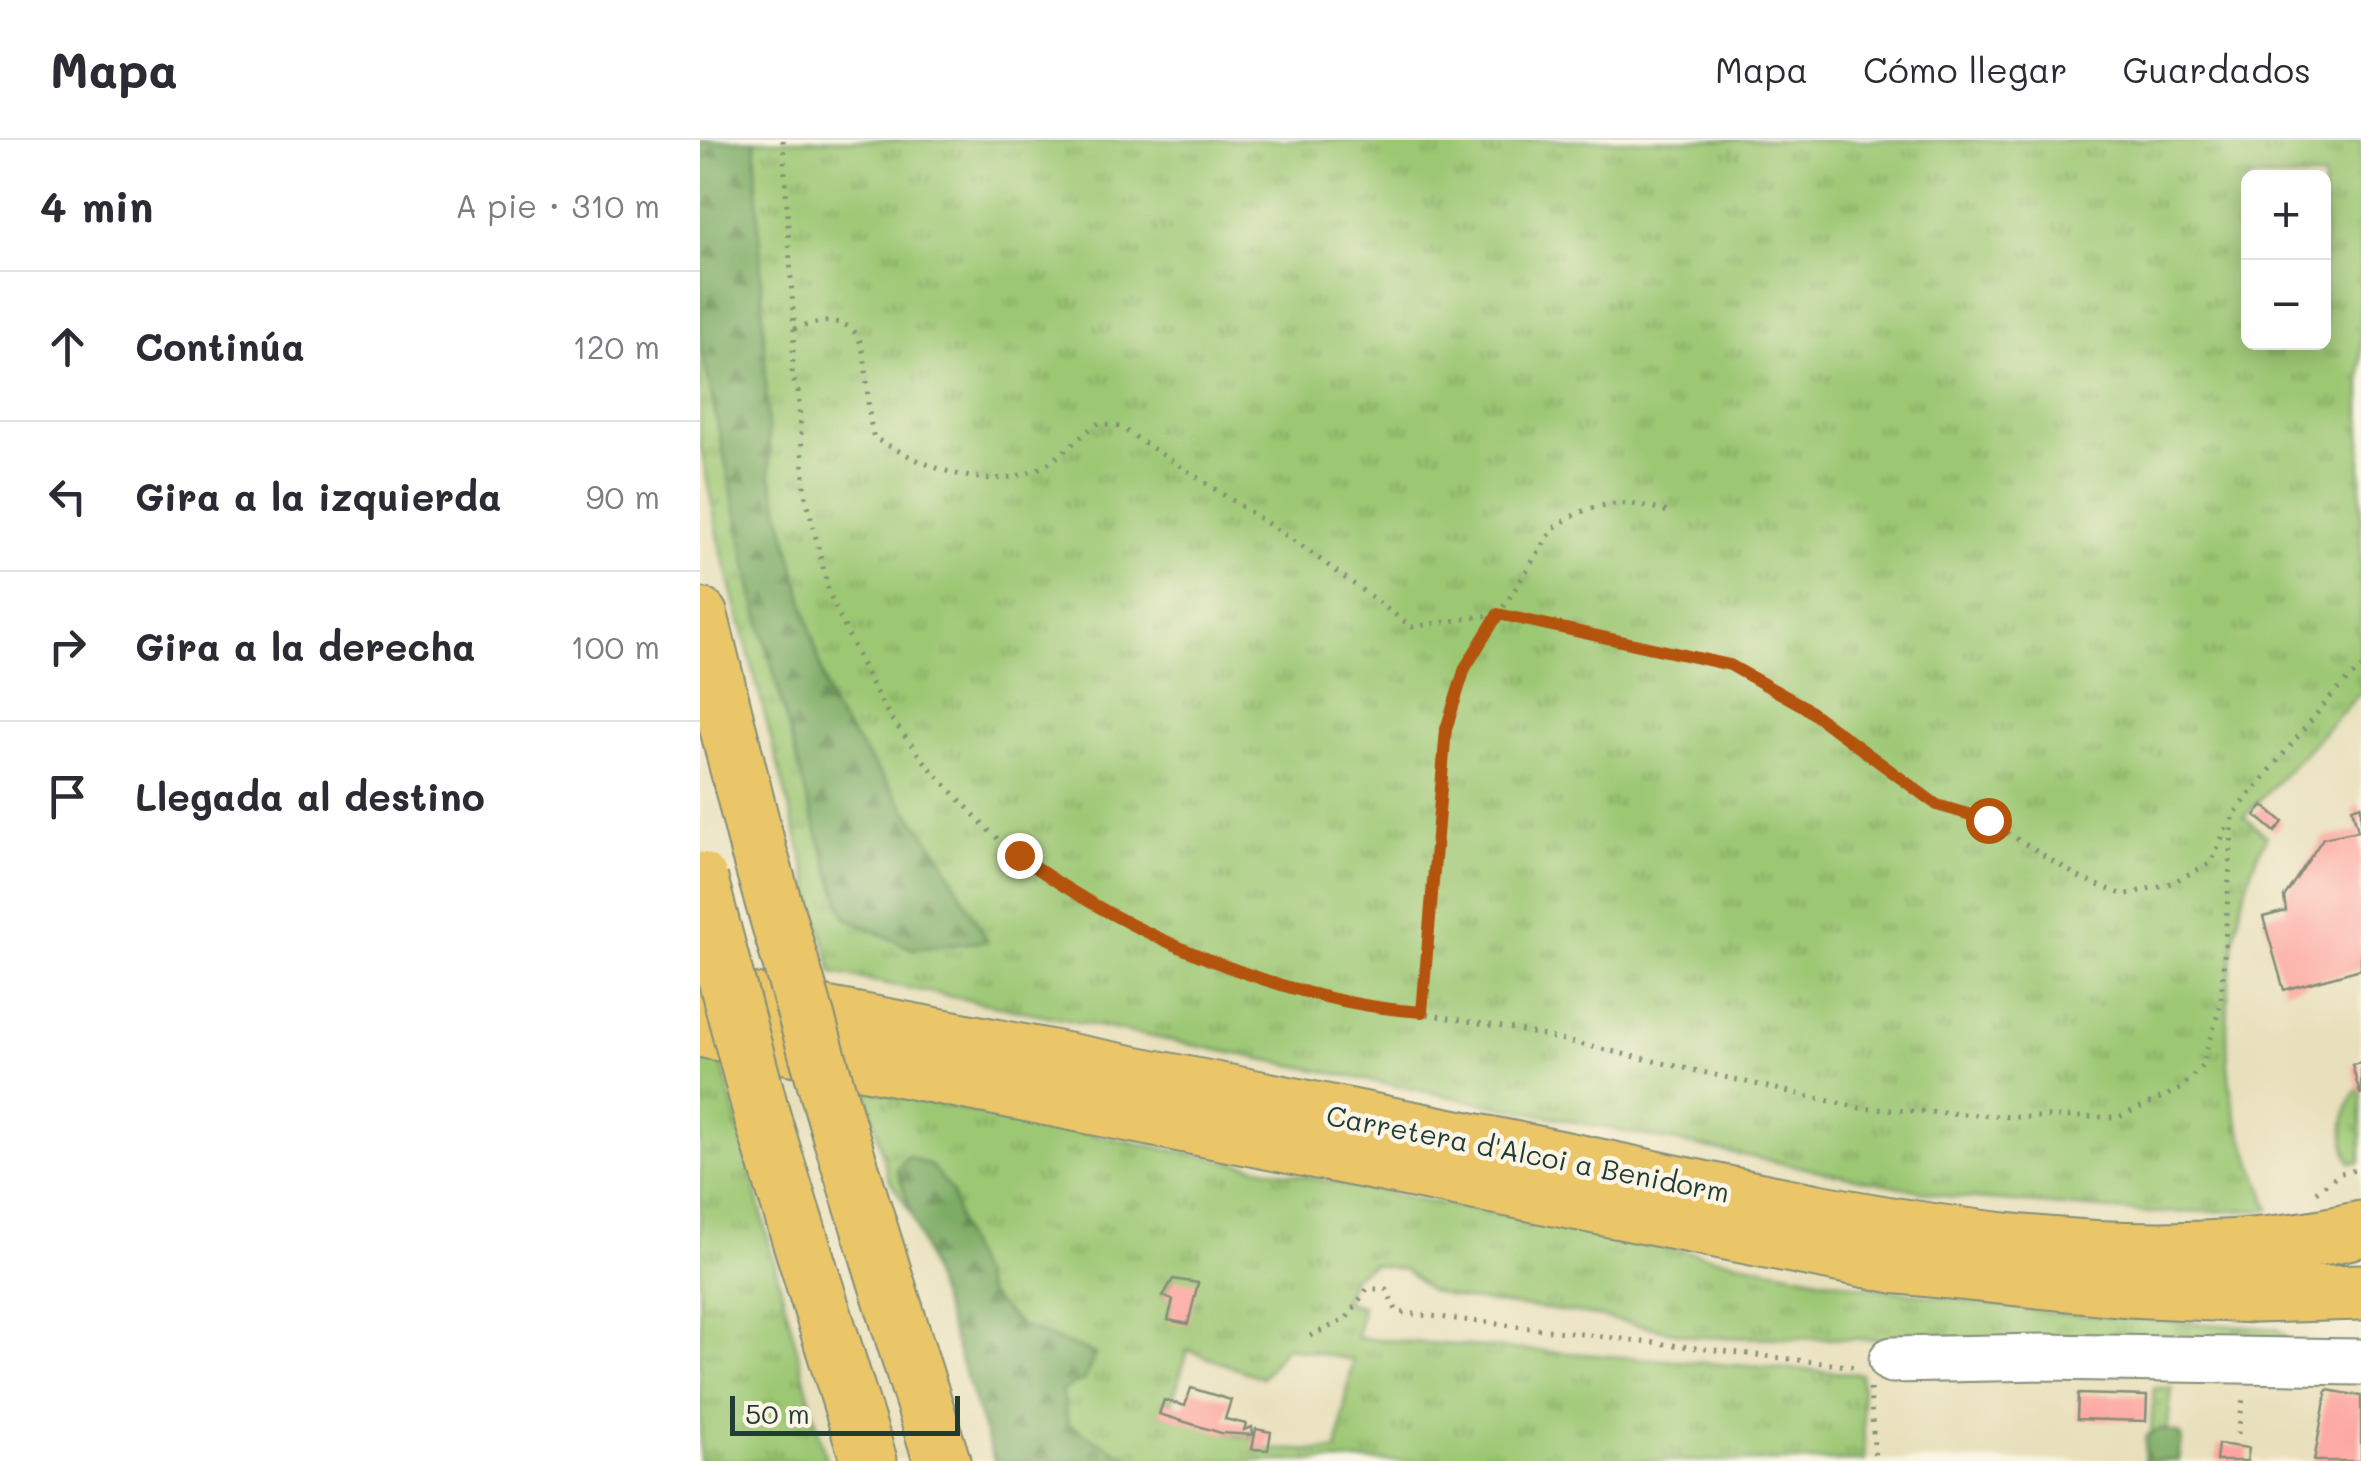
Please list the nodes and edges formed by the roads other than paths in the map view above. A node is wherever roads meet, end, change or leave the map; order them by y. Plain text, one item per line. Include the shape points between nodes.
1 (700, 616) edge
2 (700, 880) edge
3 (700, 992) edge
4 (700, 1029) edge
5 (2361, 1228) edge
6 (2361, 1292) edge
7 (2361, 1362) edge
8 (1881, 1364) road end
9 (844, 1386) junction
10 (857, 1461) edge
11 (869, 1461) edge
12 (942, 1461) edge

1 - 12 main road, bridge via 758,849
2 - 9 main road, bridge
3 - 5 main road, Carretera d'Alcoi a Benidorm via 1904,1228 2138,1248 2293,1240
4 - 6 main road, Carretera d'Alcoi a Benidorm via 1899,1266 2128,1289
7 - 8 lane via 2044,1357
9 - 10 main road
9 - 11 main road

